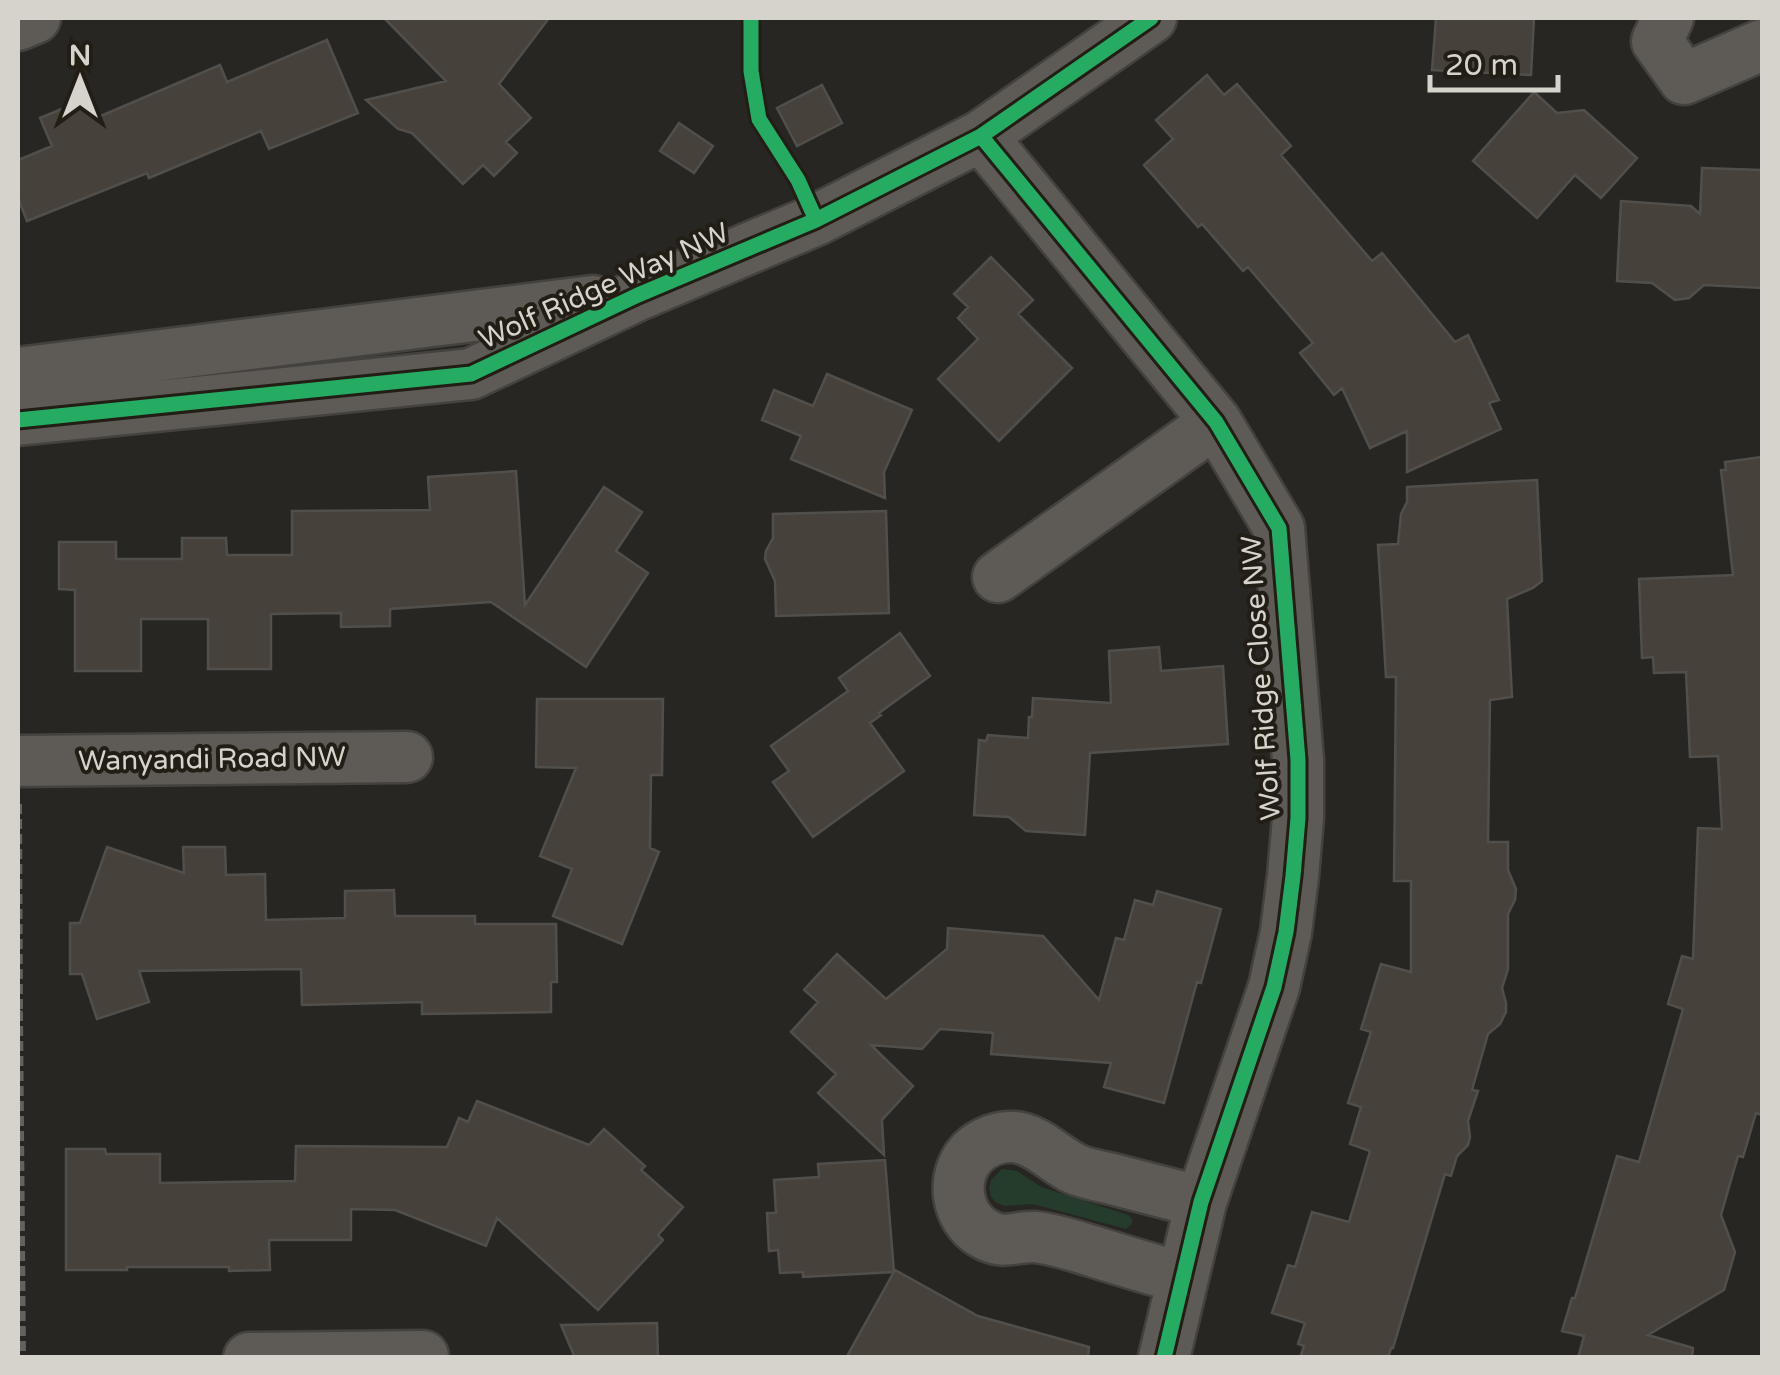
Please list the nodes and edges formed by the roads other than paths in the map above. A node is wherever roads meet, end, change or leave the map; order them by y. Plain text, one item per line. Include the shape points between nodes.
1 (35, 18) edge
2 (1151, 18) edge
3 (1668, 18) edge
4 (18, 25) edge
5 (1762, 45) edge
6 (981, 136) junction
7 (638, 295) junction
8 (18, 373) edge
9 (18, 420) edge
10 (1216, 422) junction
11 (998, 577) dead end
12 (407, 757) dead end
13 (18, 761) edge
14 (1201, 1202) junction
15 (1183, 1278) junction
16 (423, 1356) edge
17 (249, 1358) edge
18 (1164, 1358) edge

1 - 4 street
2 - 6 street, Wolf Ridge Way NW
3 - 5 street via 1657,41 1684,79
6 - 7 street, Wolf Ridge Way NW via 816,220
6 - 10 street, Wolf Ridge Close NW
7 - 8 street, Wolf Ridge Way NW
7 - 9 street, Wolf Ridge Way NW via 471,374
10 - 11 street
10 - 14 street, Wolf Ridge Close NW via 1280,528 1298,818 1274,987
12 - 13 street, Wanyandi Road NW
14 - 15 street, Wolf Ridge Close NW
14 - 15 street via 1076,1169 1018,1137 972,1154 958,1184 967,1219 996,1240 1062,1242
15 - 18 street, Wolf Ridge Close NW
16 - 17 street

